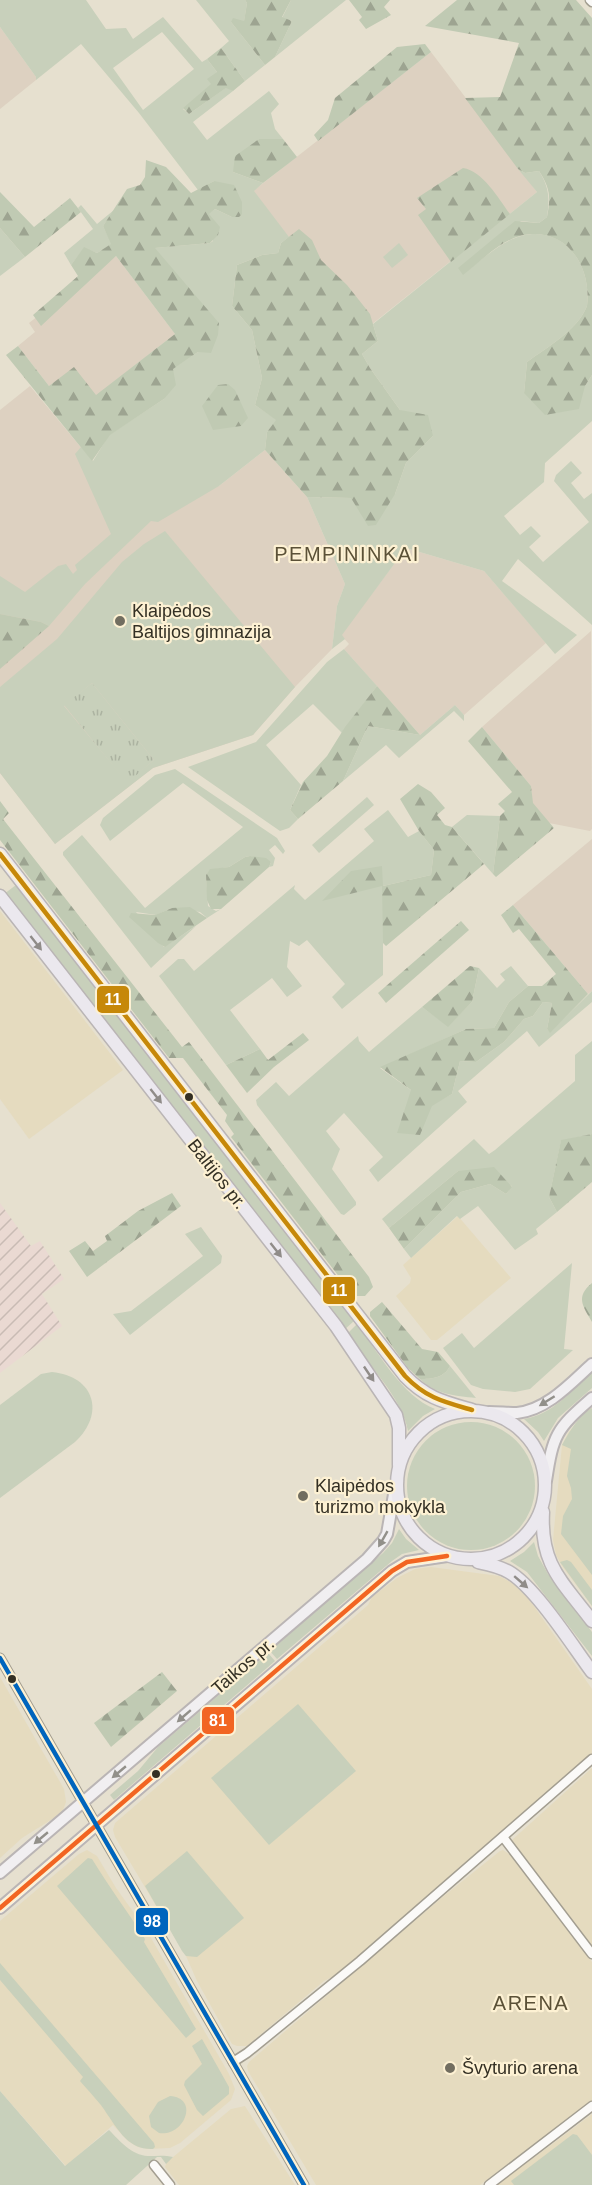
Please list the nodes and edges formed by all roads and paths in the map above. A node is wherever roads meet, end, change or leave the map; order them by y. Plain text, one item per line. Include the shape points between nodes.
1 (0, 854) edge
2 (0, 897) edge
3 (592, 1364) edge
4 (592, 1398) edge
5 (472, 1410) junction
6 (489, 1412) junction
7 (399, 1465) junction
8 (546, 1481) junction
9 (396, 1483) junction
10 (543, 1504) junction
11 (447, 1556) junction
12 (468, 1560) junction
13 (592, 1622) edge
14 (0, 1658) edge
15 (592, 1672) edge
16 (592, 1759) edge
17 (83, 1803) junction
18 (96, 1825) junction
19 (503, 1837) junction
20 (0, 1873) edge
21 (0, 1908) edge
22 (592, 1954) edge
23 (233, 2062) junction
24 (592, 2106) edge
25 (154, 2165) dead end
26 (170, 2185) edge
27 (304, 2185) edge
28 (489, 2185) edge

1 - 5 highway, Baltijos pr. via 405,1376 424,1394
2 -> 7 highway, Baltijos pr. via 343,1336 396,1415
3 -> 6 main road via 557,1395 531,1410
4 - 8 main road via 558,1432 550,1452
5 - 6 highway
5 - 7 highway via 430,1423 406,1447
6 - 8 highway via 525,1433 542,1461
7 - 9 highway
8 - 10 highway
9 - 11 highway via 405,1520 416,1535
9 -> 17 main road, Taikos pr. via 387,1533 367,1559
10 - 12 highway via 531,1530 509,1549
10 - 13 highway via 544,1549 550,1564
11 - 12 highway
11 - 18 main road, Taikos pr. via 407,1562 392,1570
12 -> 15 highway via 496,1566 524,1583
14 - 17 street
16 - 19 street
17 - 18 street
17 -> 20 main road, Taikos pr.
18 - 21 main road, Taikos pr.
18 - 23 street
19 - 22 street
19 - 23 street via 360,1961
23 - 27 street
24 - 28 street
25 - 26 street

